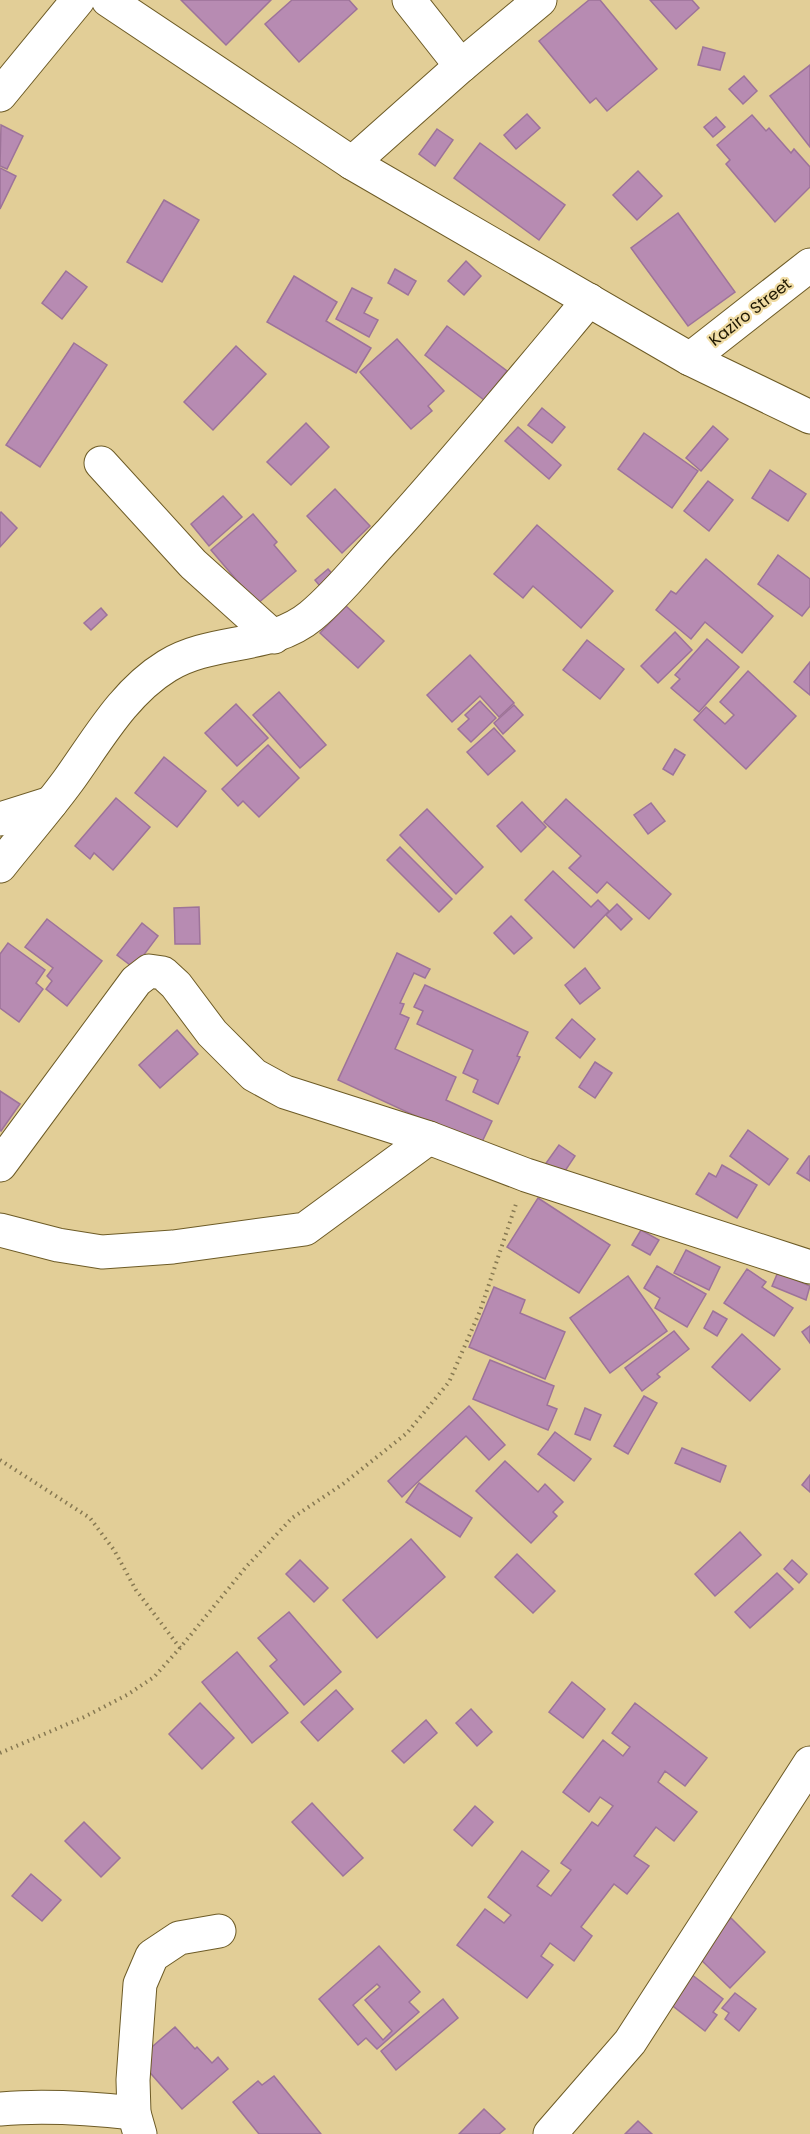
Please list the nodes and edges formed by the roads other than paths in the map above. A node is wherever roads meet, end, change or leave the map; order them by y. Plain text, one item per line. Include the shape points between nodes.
1 (78, 0) edge
2 (108, 0) edge
3 (409, 0) edge
4 (540, 0) edge
5 (461, 66) junction
6 (0, 95) edge
7 (351, 163) junction
8 (810, 265) edge
9 (589, 300) junction
10 (690, 358) junction
11 (810, 417) edge
12 (101, 463) dead end
13 (274, 637) junction
14 (51, 803) junction
15 (0, 819) edge
16 (0, 866) edge
17 (429, 1138) junction
18 (0, 1165) edge
19 (0, 1230) edge
20 (810, 1267) edge
21 (810, 1763) edge
22 (219, 1931) dead end
23 (0, 2109) edge
24 (137, 2124) edge
25 (550, 2134) edge

1 - 6 street
2 - 7 street
3 - 5 street
4 - 5 street
5 - 7 street
7 - 9 street
8 - 10 street, Kaziro Street
9 - 10 street
9 - 13 street via 429,490 336,593 292,630
10 - 11 street
12 - 13 street via 193,564
13 - 14 street via 194,655 170,664 145,681
14 - 15 street
14 - 16 street
17 - 18 street via 285,1092 254,1075 212,1033 176,985 163,973 149,971 136,981
17 - 19 street via 305,1229 174,1247 102,1252
17 - 20 street via 526,1175
21 - 25 street via 630,2042
22 - 24 street via 179,1938 152,1956 140,1984 133,2080
23 - 24 street via 87,2108

